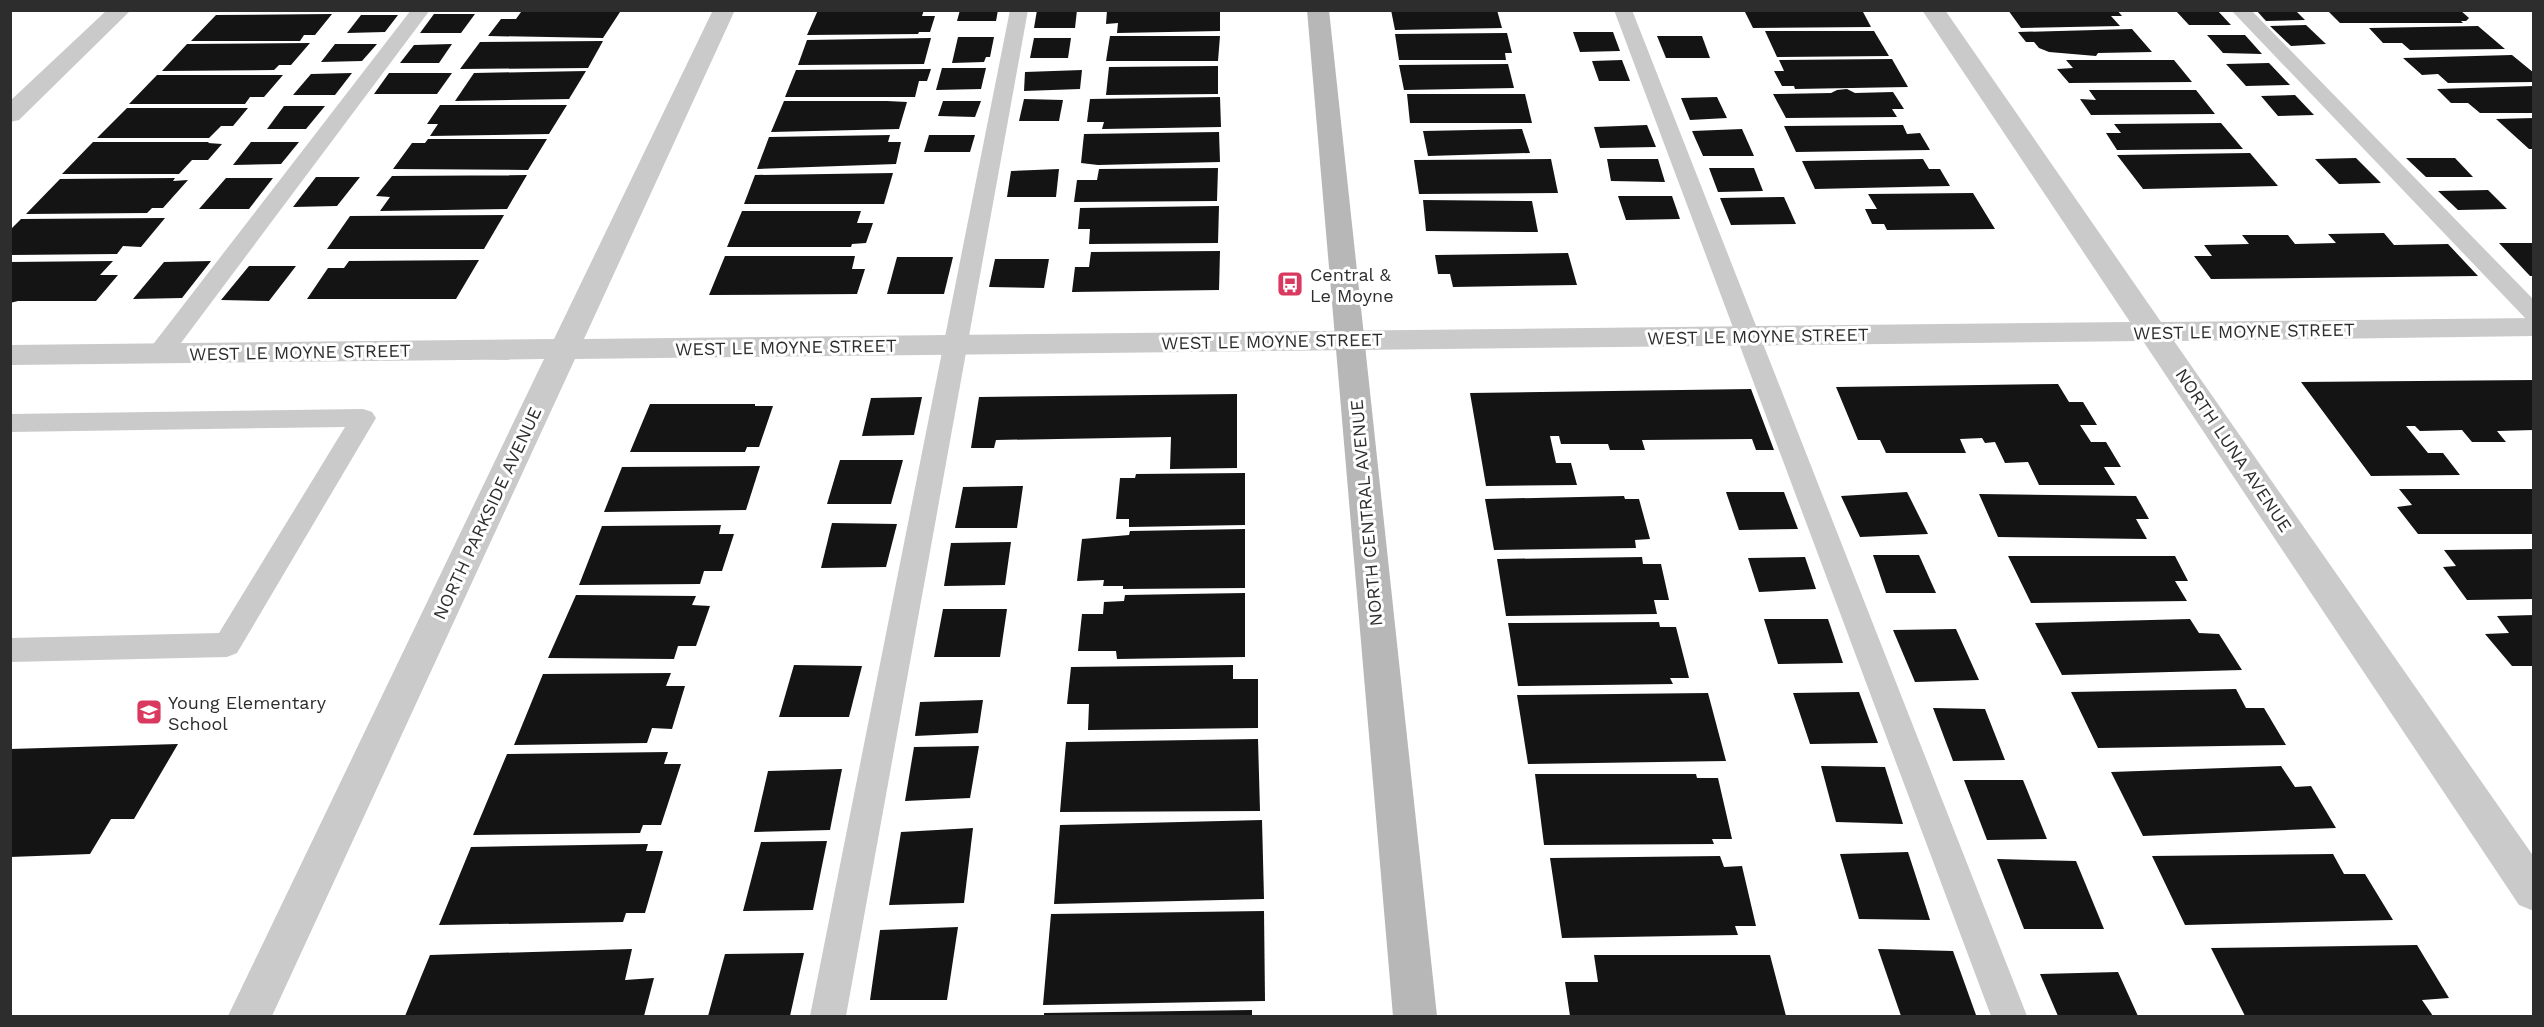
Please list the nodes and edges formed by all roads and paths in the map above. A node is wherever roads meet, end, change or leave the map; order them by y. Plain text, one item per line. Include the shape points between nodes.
1 (120, 10) edge
2 (421, 10) edge
3 (724, 10) edge
4 (1019, 10) edge
5 (1318, 10) edge
6 (1623, 10) edge
7 (1933, 10) edge
8 (2240, 10) edge
9 (10, 115) edge
10 (2534, 314) edge
11 (2534, 327) edge
12 (2154, 332) junction
13 (1748, 336) junction
14 (1349, 341) junction
15 (957, 345) junction
16 (564, 349) junction
17 (160, 354) junction
18 (10, 355) edge
19 (10, 423) edge
20 (10, 650) edge
21 (2534, 892) edge
22 (250, 1017) edge
23 (828, 1017) edge
24 (1415, 1017) edge
25 (2009, 1017) edge

1 - 9 street
2 - 17 lane
3 - 16 street, NORTH PARKSIDE AVENUE
4 - 15 lane
5 - 14 street, NORTH CENTRAL AVENUE
6 - 13 lane
7 - 12 street, NORTH LUNA AVENUE
8 - 10 lane
11 - 12 street, WEST LE MOYNE STREET
12 - 13 street, WEST LE MOYNE STREET
12 - 21 street, NORTH LUNA AVENUE
13 - 14 street, WEST LE MOYNE STREET
13 - 25 lane
14 - 15 street, WEST LE MOYNE STREET
14 - 24 street, NORTH CENTRAL AVENUE
15 - 16 street, WEST LE MOYNE STREET
15 - 23 lane
16 - 17 street, WEST LE MOYNE STREET
16 - 22 street, NORTH PARKSIDE AVENUE
17 - 18 street, WEST LE MOYNE STREET
19 - 20 lane via 363,418 227,645

